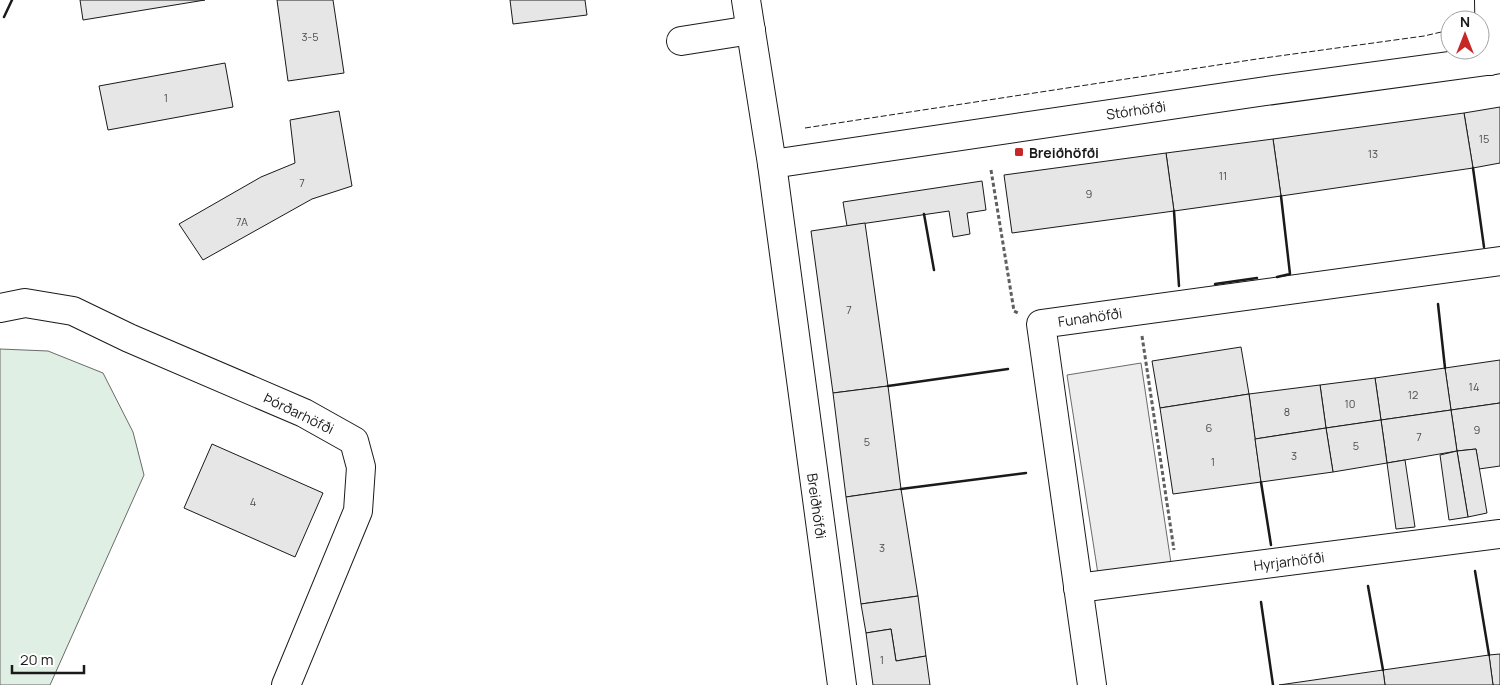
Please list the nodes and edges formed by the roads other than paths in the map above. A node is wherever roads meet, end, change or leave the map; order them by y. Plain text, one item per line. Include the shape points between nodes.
1 (746, 0) edge
2 (1489, 0) edge
3 (751, 30) junction
4 (681, 41) dead end
5 (1495, 60) edge
6 (772, 164) junction
7 (1500, 261) edge
8 (0, 308) edge
9 (1500, 534) edge
10 (1078, 588) junction
11 (286, 685) edge
12 (842, 685) edge
13 (1092, 685) edge

1 - 3 street, Breiðhöfði
2 - 5 street
3 - 4 street
3 - 6 street, Breiðhöfði
5 - 6 street, Stórhöfði
6 - 12 street, Breiðhöfði
7 - 10 street, Funahöfði via 1041,324
8 - 11 street, Þórðarhöfði via 25,303 72,311 304,413 354,441 361,467 358,511
9 - 10 street, Hyrjarhöfði
10 - 13 street, Funahöfði

